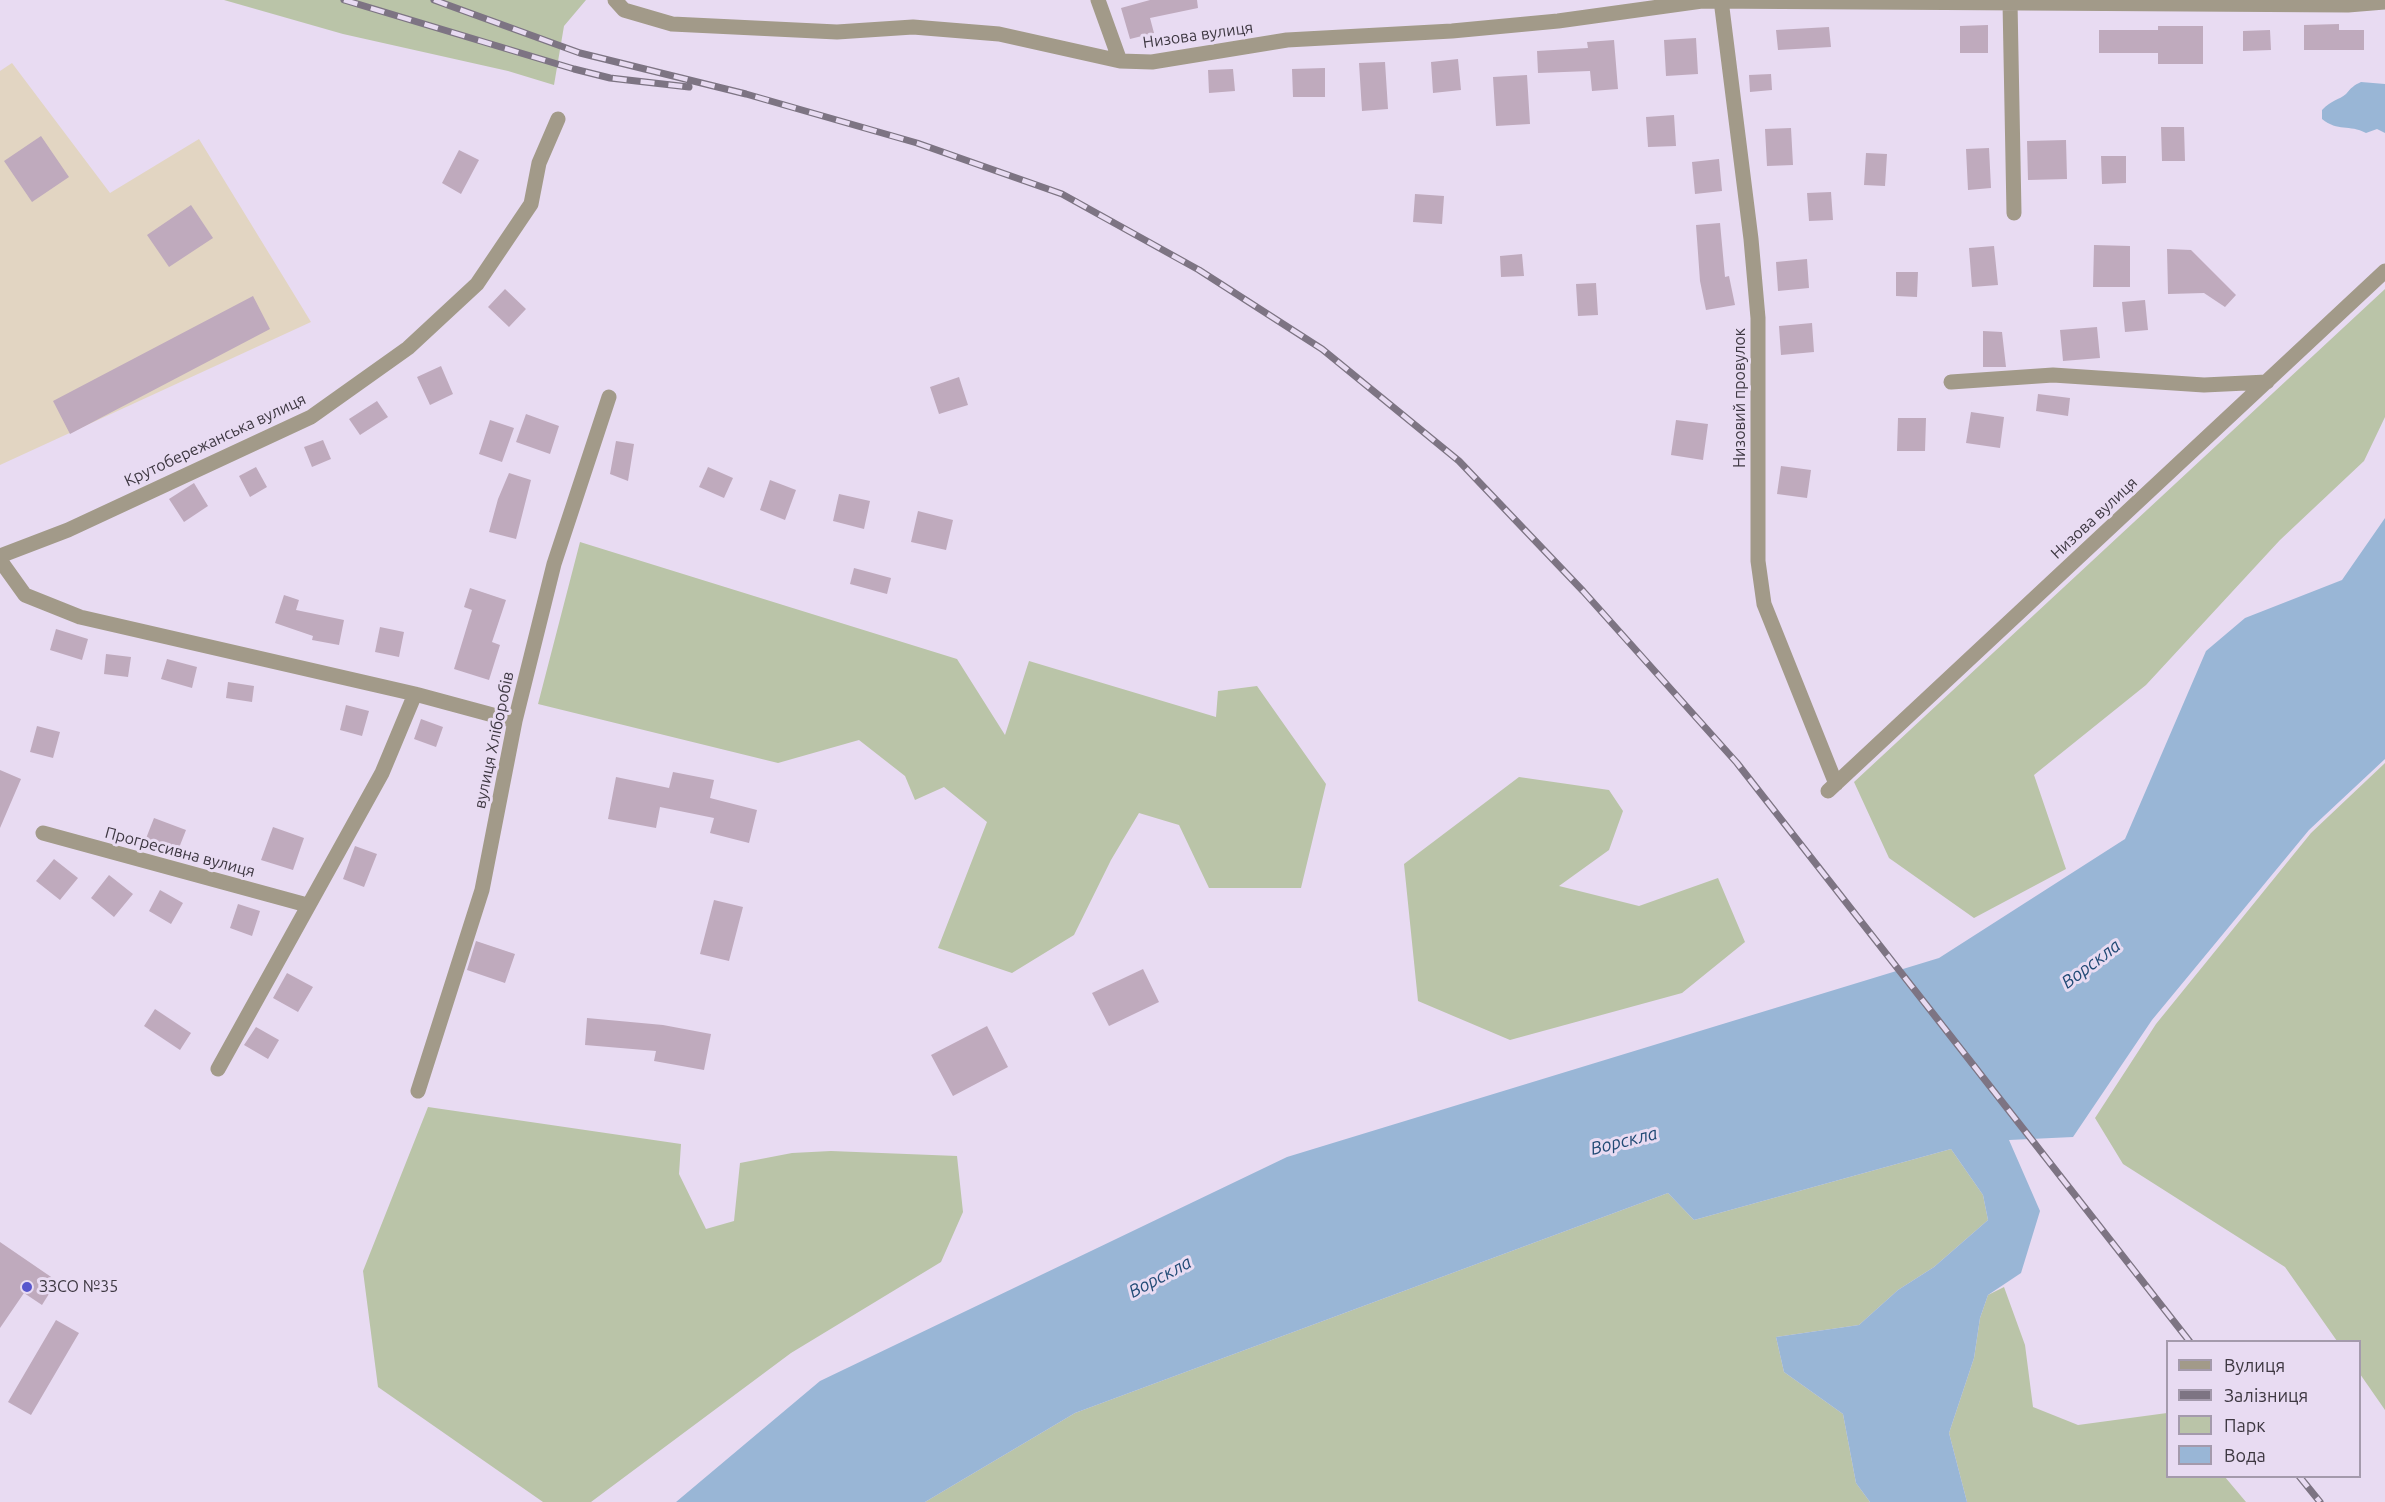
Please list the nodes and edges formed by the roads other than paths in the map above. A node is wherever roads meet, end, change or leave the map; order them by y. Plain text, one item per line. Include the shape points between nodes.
1 (615, 0) edge
2 (1098, 0) edge
3 (1721, 1) edge
4 (2113, 1) edge
5 (2010, 2) junction
6 (2385, 2) edge
7 (1120, 61) junction
8 (558, 119) dead end
9 (2014, 213) dead end
10 (2385, 271) edge
11 (1951, 382) dead end
12 (2266, 382) junction
13 (609, 397) dead end
14 (0, 558) edge
15 (415, 694) junction
16 (514, 721) junction
17 (1832, 788) joint
18 (43, 833) dead end
19 (307, 905) junction
20 (218, 1069) dead end
21 (418, 1091) dead end

1 - 7 street, Низова вулиця via 624,10 672,24 837,32 913,27 999,34
2 - 7 street
3 - 5 street, Низова вулиця
3 - 7 street, Низова вулиця via 1452,31 1287,40 1152,62
3 - 17 street, Низовий провулок via 1752,239 1758,318 1758,561 1764,604
4 - 5 street, Низова вулиця
4 - 6 street, Низова вулиця via 2348,5
5 - 9 street
8 - 14 street, Крутобережанська вулиця via 539,163 531,204 477,284 408,348 311,417
10 - 12 street, Низова вулиця
11 - 12 street via 2052,375 2204,385
12 - 17 street, Низова вулиця
13 - 16 street, вулиця Хліборобів via 554,564
14 - 15 street, Крутобережанська вулиця via 25,595 80,617
15 - 16 street, Крутобережанська вулиця
15 - 19 street via 382,773
16 - 21 street, вулиця Хліборобів via 482,890
18 - 19 street, Прогресивна вулиця
19 - 20 street

